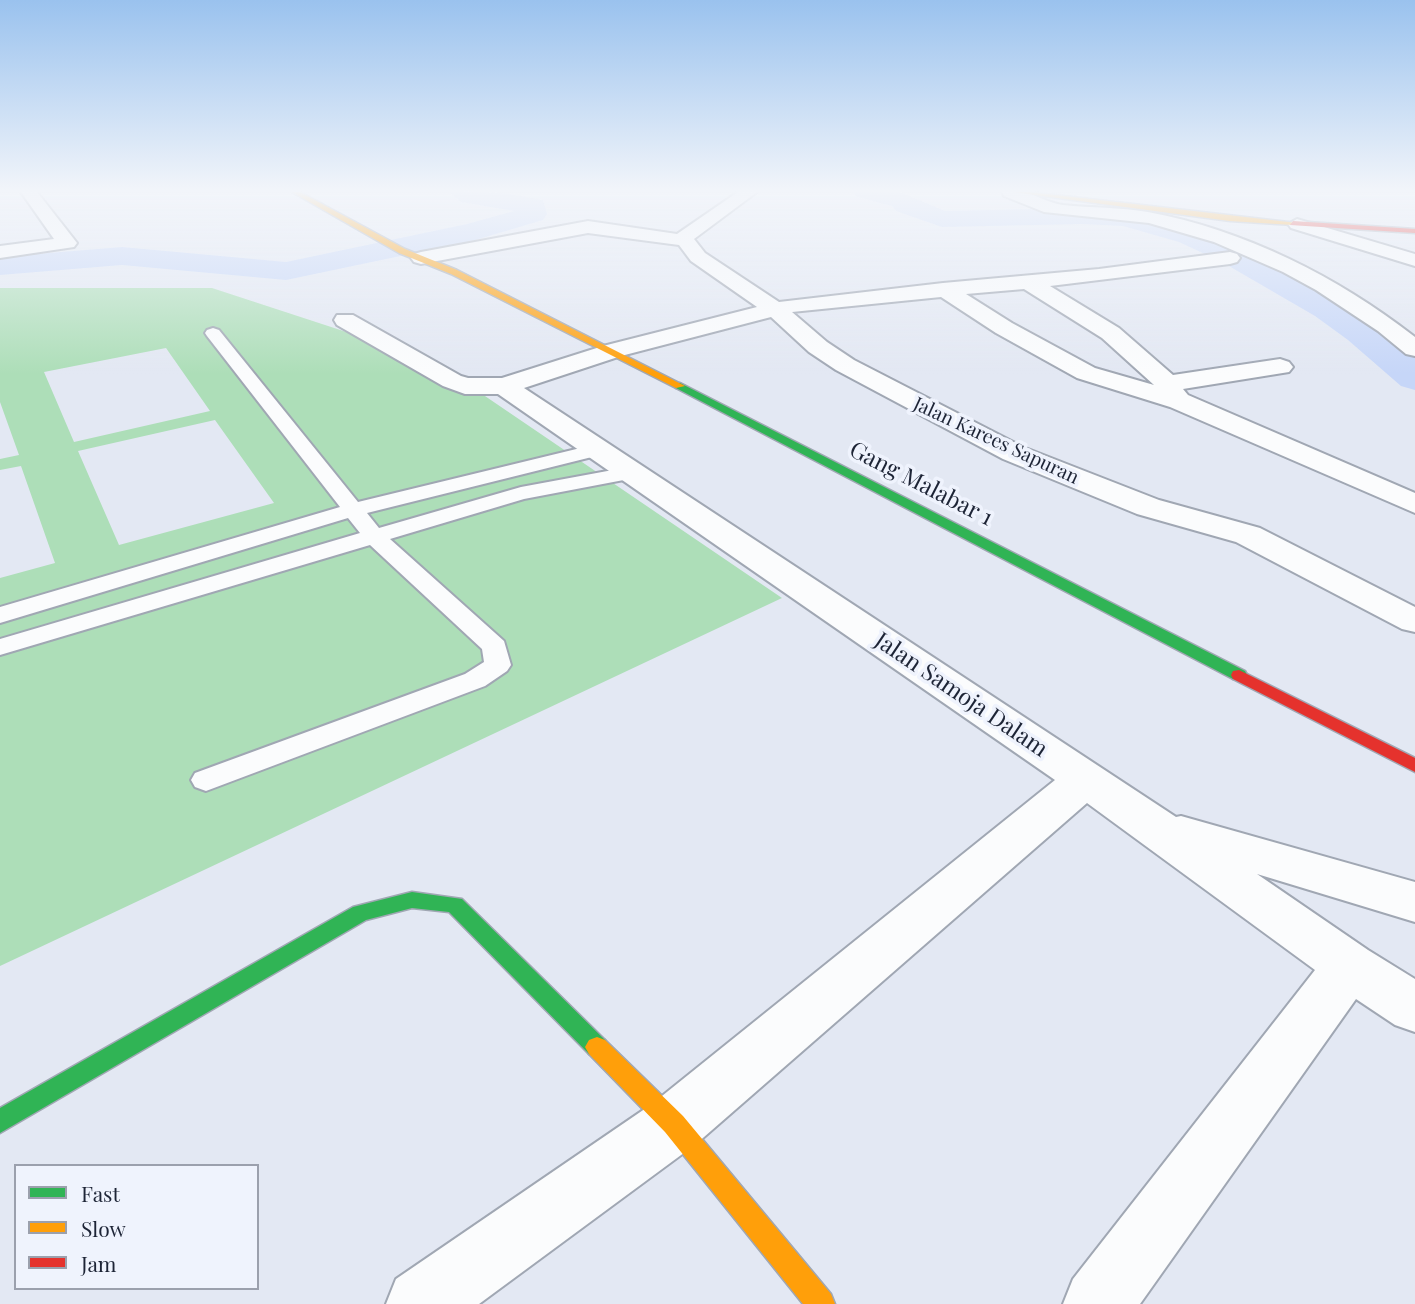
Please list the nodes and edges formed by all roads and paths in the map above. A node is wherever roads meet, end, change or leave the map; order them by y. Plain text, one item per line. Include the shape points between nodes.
1 (407, 253) edge
2 (449, 253) edge
3 (695, 253) edge
4 (1254, 253) edge
5 (1392, 253) edge
6 (421, 258) junction
7 (1230, 258) dead end
8 (1415, 260) edge
9 (1028, 282) junction
10 (943, 289) junction
11 (776, 310) junction
12 (345, 320) dead end
13 (213, 333) dead end
14 (1415, 349) edge
15 (612, 351) junction
16 (1280, 367) dead end
17 (504, 386) junction
18 (1173, 393) junction
19 (613, 462) junction
20 (1415, 504) edge
21 (353, 510) junction
22 (373, 535) junction
23 (0, 615) edge
24 (1415, 621) edge
25 (0, 648) edge
26 (1415, 766) edge
27 (1086, 779) junction
28 (206, 780) dead end
29 (1152, 824) junction
30 (1415, 902) edge
31 (1349, 966) junction
32 (1415, 1008) edge
33 (0, 1121) edge
34 (674, 1124) junction
35 (421, 1304) edge
36 (821, 1304) edge
37 (1098, 1304) edge

1 - 6 street, Gang Malabar 1
2 - 6 street
3 - 11 street, Jalan Karees Sapuran
4 - 14 street via 1359,305
5 - 8 street
6 - 15 street, Gang Malabar 1
7 - 9 street
9 - 10 street
9 - 18 street via 1111,334
10 - 11 street
10 - 18 street via 1086,373
11 - 15 street
11 - 24 street, Jalan Karees Sapuran via 845,365 1013,453 1148,507 1248,536
12 - 17 street via 452,381 465,386
13 - 21 lane
15 - 17 street
15 - 26 street, Gang Malabar 1
16 - 18 street via 1213,375
17 - 19 street, Jalan Samoja Dalam
18 - 20 street
19 - 21 lane via 500,470
19 - 22 lane
19 - 27 street, Jalan Samoja Dalam
21 - 22 lane
21 - 23 lane
22 - 25 lane
22 - 28 lane via 495,647 498,665 475,680
27 - 29 street, Jalan Samoja Dalam
27 - 34 street
29 - 30 street
29 - 31 street, Jalan Samoja Dalam
31 - 32 street, Jalan Samoja Dalam
31 - 37 street
33 - 34 street via 360,913 412,900 455,905
34 - 35 street
34 - 36 street

